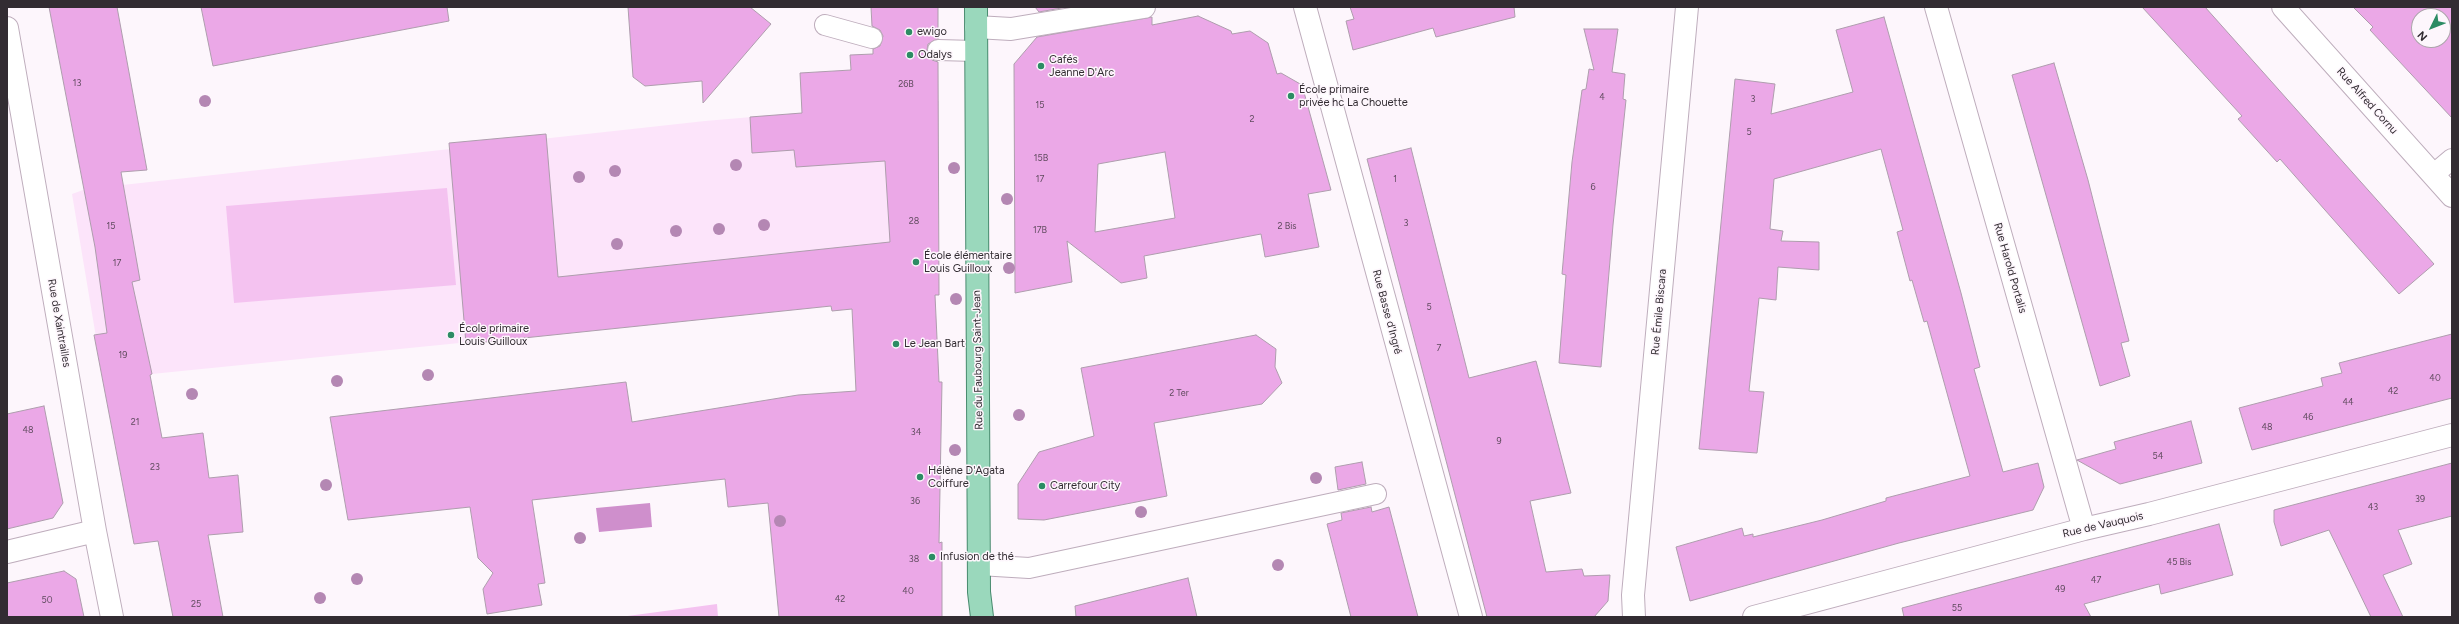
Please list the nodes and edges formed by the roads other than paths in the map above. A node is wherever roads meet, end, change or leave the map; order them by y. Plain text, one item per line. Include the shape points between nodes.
1 (1144, 7) edge
2 (1305, 7) edge
3 (1686, 7) edge
4 (1936, 7) edge
5 (2283, 7) edge
6 (976, 17) edge
7 (825, 25) dead end
8 (7, 28) edge
9 (872, 38) dead end
10 (938, 50) dead end
11 (975, 51) junction
12 (2452, 159) edge
13 (2433, 175) junction
14 (2452, 196) edge
15 (2452, 435) edge
16 (1376, 494) dead end
17 (2084, 529) junction
18 (95, 531) junction
19 (7, 552) edge
20 (979, 565) junction
21 (112, 617) edge
22 (982, 617) edge
23 (1471, 617) edge
24 (1634, 617) edge
25 (1754, 617) edge

1 - 6 street via 1011,29
2 - 23 street, Rue Basse d'Ingré
3 - 24 street, Rue Émile Biscara via 1633,595
4 - 17 street, Rue Harold Portalis
5 - 13 street, Rue Alfred Cornu
6 - 11 main road, Rue du Faubourg Saint-Jean
7 - 9 lane
8 - 18 street, Rue de Xaintrailles
10 - 11 lane
11 - 20 main road, Rue du Faubourg Saint-Jean
12 - 13 lane
13 - 14 street, Rue Alfred Cornu
15 - 17 street, Rue de Vauquois
16 - 20 lane via 1029,568
17 - 25 street, Rue de Vauquois
18 - 19 street
18 - 21 street, Rue de Xaintrailles
20 - 22 main road, Rue du Faubourg Saint-Jean

